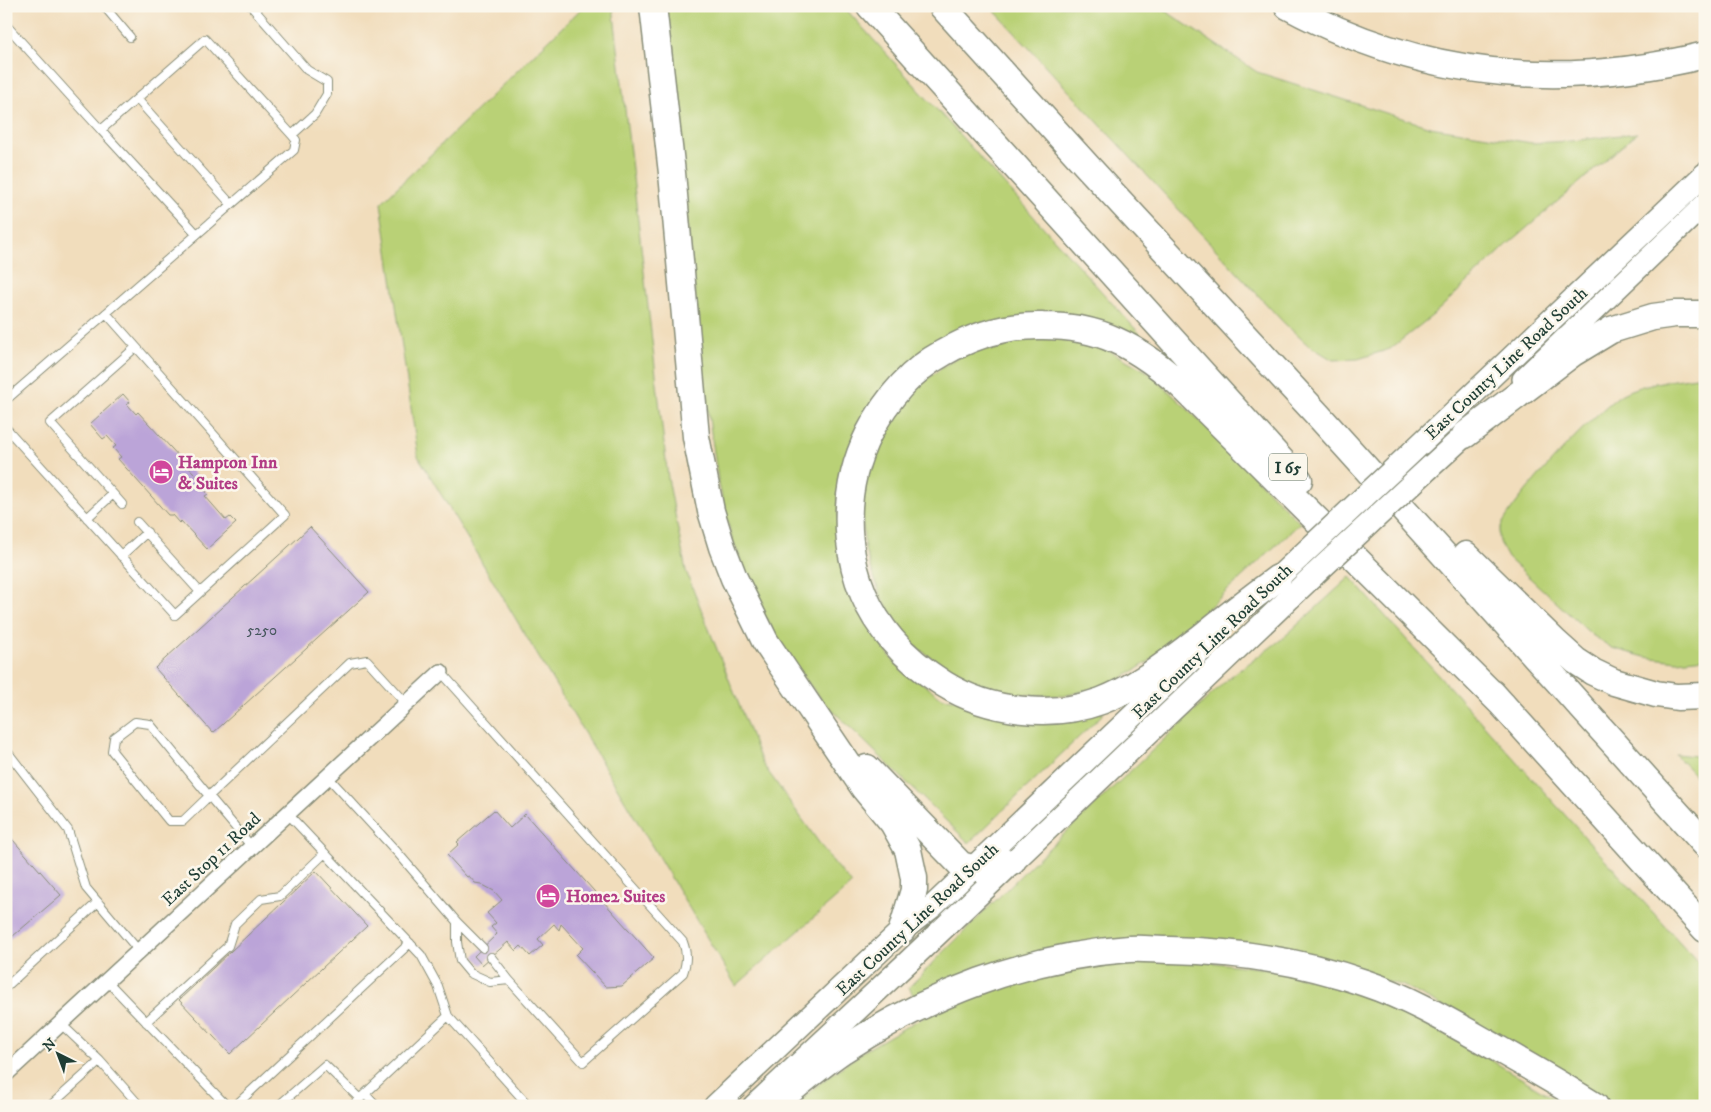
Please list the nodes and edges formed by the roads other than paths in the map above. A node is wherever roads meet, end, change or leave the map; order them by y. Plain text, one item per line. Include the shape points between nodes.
1 (104, 6) edge
2 (251, 6) edge
3 (653, 6) edge
4 (870, 6) edge
5 (942, 6) edge
6 (1288, 6) edge
7 (6, 25) edge
8 (130, 37) dead end
9 (1705, 55) edge
10 (137, 99) junction
11 (101, 130) junction
12 (292, 135) junction
13 (1705, 174) edge
14 (231, 204) junction
15 (1705, 204) edge
16 (196, 234) junction
17 (106, 313) junction
18 (1705, 314) edge
19 (136, 347) junction
20 (6, 400) edge
21 (1317, 414) junction
22 (6, 428) edge
23 (1465, 435) junction
24 (113, 494) junction
25 (122, 504) dead end
26 (87, 518) junction
27 (138, 522) dead end
28 (147, 532) junction
29 (121, 556) junction
30 (1278, 578) junction
31 (200, 592) junction
32 (441, 672) joint
33 (1705, 696) edge
34 (407, 704) junction
35 (1503, 705) junction
36 (816, 719) junction
37 (6, 750) edge
38 (328, 777) junction
39 (209, 796) junction
40 (288, 814) junction
41 (1705, 844) edge
42 (252, 847) junction
43 (325, 853) junction
44 (1012, 862) junction
45 (972, 868) junction
46 (98, 902) junction
47 (457, 922) junction
48 (1705, 928) edge
49 (902, 930) junction
50 (410, 944) junction
51 (483, 948) dead end
52 (139, 951) junction
53 (491, 957) dead end
54 (509, 980) junction
55 (107, 981) junction
56 (6, 987) edge
57 (448, 1016) junction
58 (146, 1022) junction
59 (61, 1024) junction
60 (100, 1061) junction
61 (6, 1074) edge
62 (362, 1096) junction
63 (50, 1106) edge
64 (140, 1106) edge
65 (227, 1106) edge
66 (235, 1106) edge
67 (278, 1106) edge
68 (352, 1106) edge
69 (376, 1106) edge
70 (529, 1106) edge
71 (715, 1106) edge
72 (754, 1106) edge
73 (772, 1106) edge
74 (1595, 1106) edge

1 - 8 lane
2 - 12 lane via 308,70 327,82 327,94 315,114
3 - 36 highway via 696,437 707,498 722,547 746,604 765,641
4 - 35 highway, I 65
5 - 21 highway
6 - 9 highway via 1326,25 1397,52 1498,72 1587,74 1662,65
7 - 11 lane
10 - 11 lane
10 - 12 lane via 206,39
10 - 14 lane
11 - 16 lane
12 - 14 lane via 296,140 294,150
13 - 30 main road, East County Line Road South, bridge
14 - 16 lane
15 - 23 main road, East County Line Road South
16 - 17 lane
17 - 19 lane
17 - 20 lane
18 - 23 highway via 1653,317 1611,330 1573,352
19 - 24 lane via 50,423
19 - 31 lane via 285,515
21 - 33 highway via 1576,661 1614,682 1636,689 1677,697
21 - 41 highway
22 - 26 lane
23 - 44 main road, East County Line Road South, bridge
24 - 25 lane
24 - 26 lane
26 - 29 lane
27 - 28 lane
28 - 29 lane
28 - 31 lane
29 - 31 lane via 175,615
30 - 35 highway via 1157,671 1118,693 1085,705 1055,710 1012,708 990,703 950,688 916,664 890,639 871,609 855,570 848,527 856,462 883,408 896,392 909,377 956,345 1025,325 1070,328 1114,340 1151,361 1187,392
30 - 45 main road, East County Line Road South
32 - 34 street, East Stop 11 Road
32 - 54 lane via 682,942 686,951 683,973 583,1062
34 - 38 street, East Stop 11 Road
34 - 39 lane via 367,660 350,663
35 - 48 highway, I 65
36 - 45 highway via 961,865
36 - 49 highway via 893,824 908,850 914,890
37 - 46 lane via 68,830 86,888
38 - 40 street, East Stop 11 Road
38 - 47 lane
39 - 39 lane via 150,724 135,722 114,738 112,751 169,821 183,821
39 - 42 lane
40 - 42 street, East Stop 11 Road
40 - 43 lane
42 - 52 street, East Stop 11 Road
43 - 50 lane
43 - 58 lane via 280,896 261,899 235,924 228,946
44 - 45 highway via 997,867
44 - 72 main road, East County Line Road South
45 - 49 main road, East County Line Road South via 933,906
46 - 52 lane
46 - 56 lane
47 - 51 lane
47 - 54 lane via 460,961 470,973 490,982
49 - 71 main road, East County Line Road South
50 - 57 lane via 421,955 438,986
50 - 66 lane
52 - 55 street, East Stop 11 Road
53 - 54 lane
55 - 58 lane
55 - 59 street, East Stop 11 Road
57 - 62 lane
57 - 70 lane
58 - 65 lane
59 - 60 lane
59 - 61 street, East Stop 11 Road
60 - 63 lane
60 - 64 lane
62 - 67 lane via 326,1065
62 - 68 lane
62 - 69 lane
73 - 74 highway via 842,1051 952,992 1047,962 1130,949 1204,950 1255,955 1366,983 1425,1008

